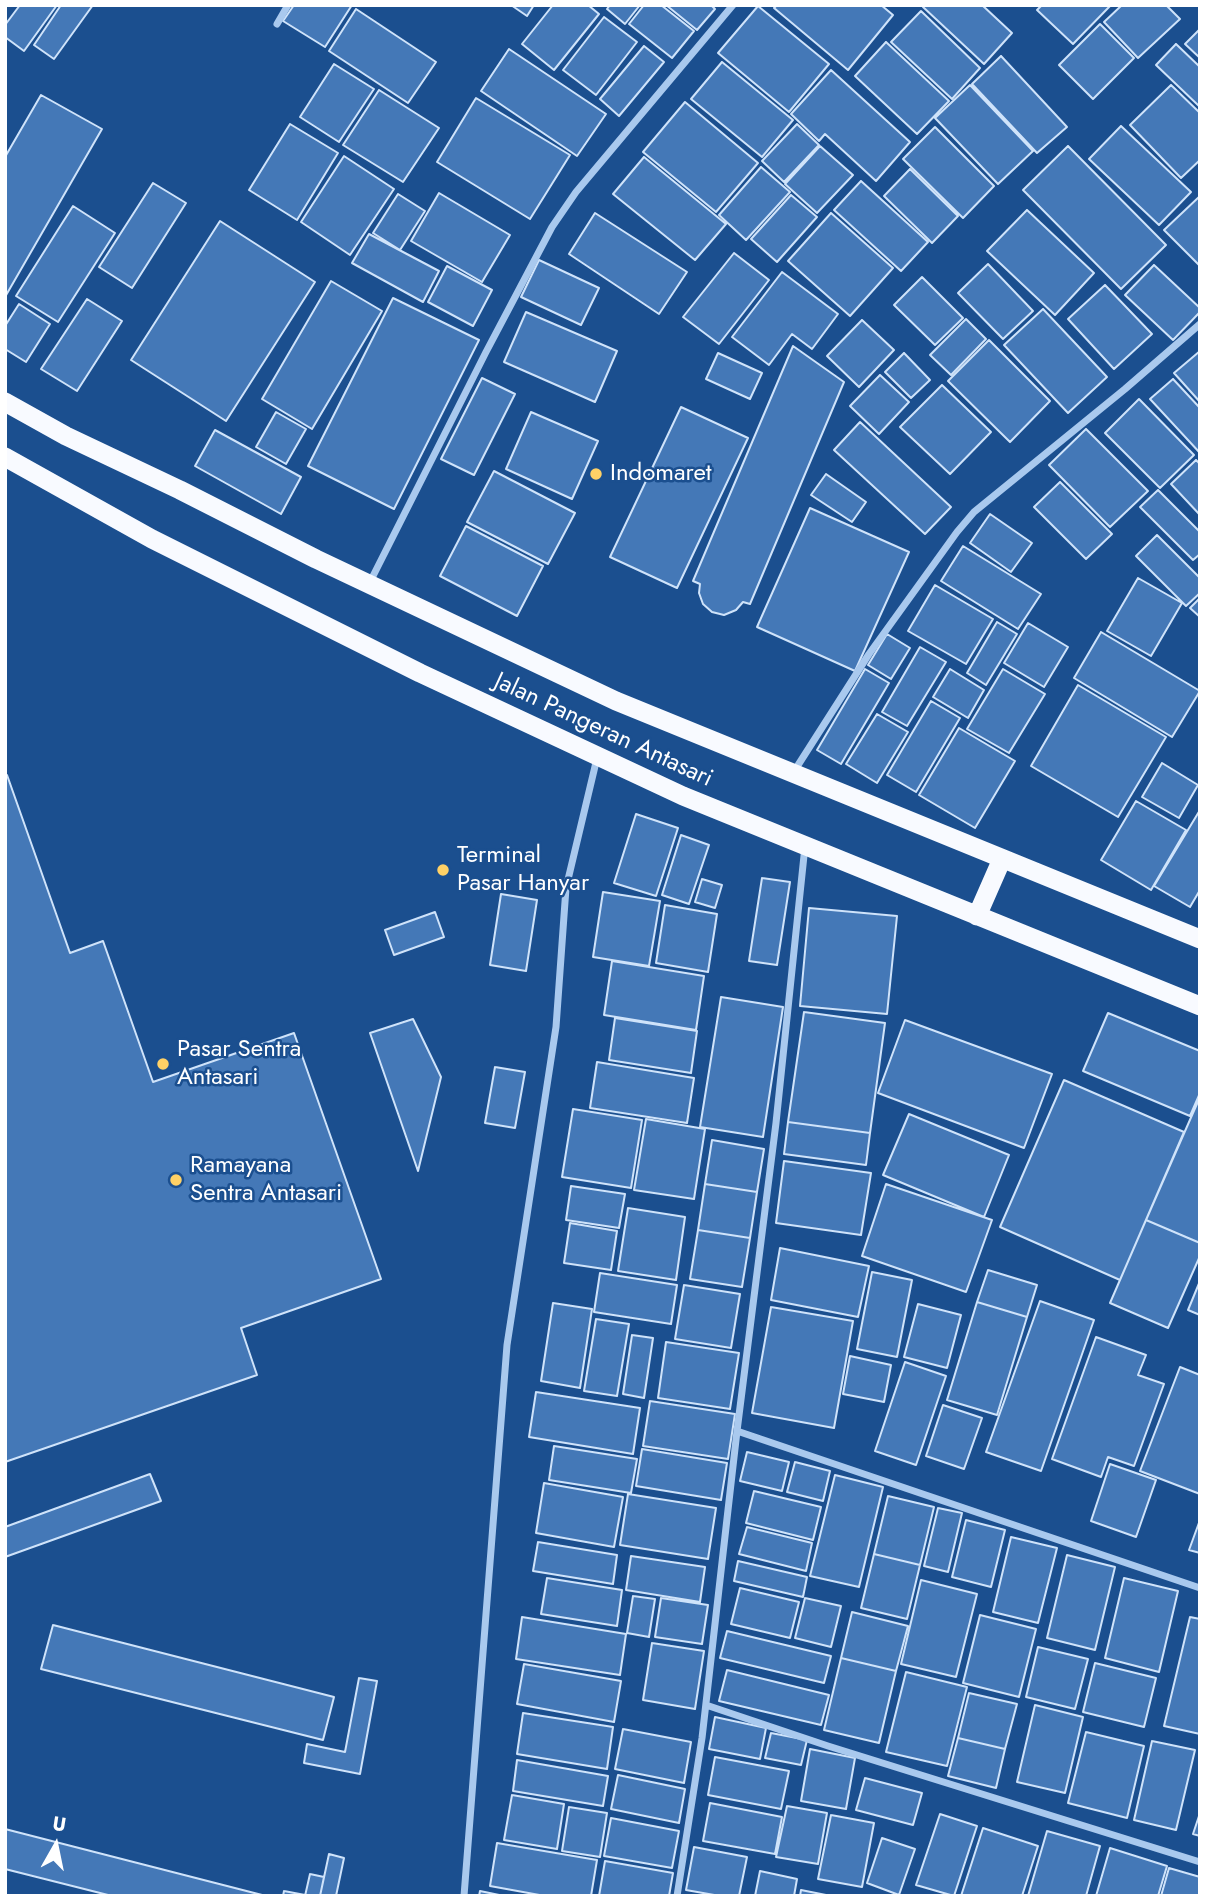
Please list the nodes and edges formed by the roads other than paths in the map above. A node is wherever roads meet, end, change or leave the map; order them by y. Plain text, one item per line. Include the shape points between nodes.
1 (288, 5) edge
2 (733, 5) edge
3 (277, 24) dead end
4 (1200, 324) edge
5 (5, 402) edge
6 (5, 457) edge
7 (368, 584) junction
8 (598, 756) junction
9 (793, 774) junction
10 (805, 845) junction
11 (1002, 859) junction
12 (977, 916) junction
13 (1200, 939) edge
14 (1200, 1006) edge
15 (737, 1431) junction
16 (1200, 1588) edge
17 (706, 1705) junction
18 (1200, 1862) edge
19 (464, 1896) edge
20 (677, 1896) edge

1 - 3 street
2 - 7 street via 576,192 552,227
4 - 9 street via 974,512 869,654
5 - 7 highway, Jalan Pangeran Antasari
6 - 8 highway, Jalan Pangeran Antasari via 164,545
7 - 9 highway, Jalan Pangeran Antasari via 616,701
8 - 10 highway, Jalan Pangeran Antasari
8 - 19 street via 566,888 556,1027 507,1345
9 - 11 highway, Jalan Pangeran Antasari
10 - 12 highway, Jalan Pangeran Antasari
10 - 15 street
11 - 12 highway
11 - 13 highway, Jalan Pangeran Antasari
12 - 14 highway, Jalan Pangeran Antasari
15 - 16 street
15 - 17 street
17 - 18 street
17 - 20 street

